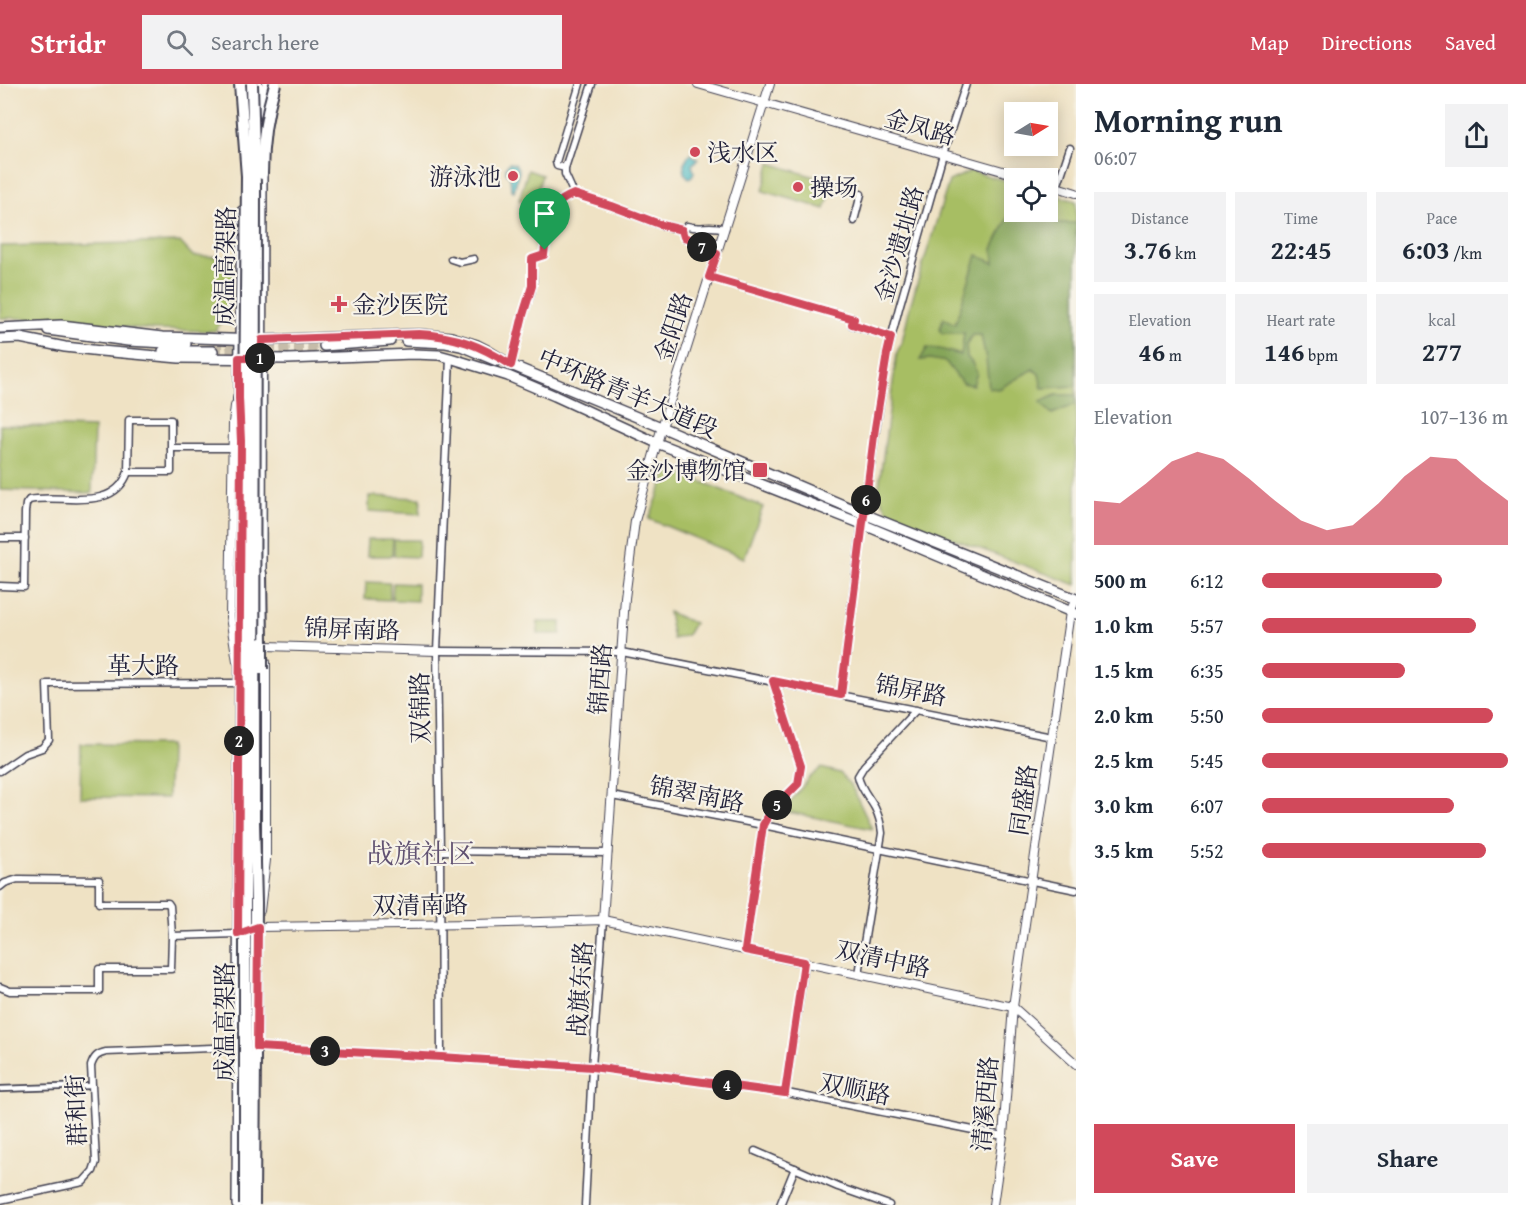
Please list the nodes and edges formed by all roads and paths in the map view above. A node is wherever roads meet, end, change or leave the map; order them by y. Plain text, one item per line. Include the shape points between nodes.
1 (236, 84) edge
2 (240, 84) edge
3 (252, 84) edge
4 (258, 84) edge
5 (267, 84) edge
6 (274, 84) edge
7 (580, 84) edge
8 (592, 84) edge
9 (698, 84) edge
10 (770, 84) edge
11 (966, 84) edge
12 (764, 103) junction
13 (260, 110) junction
14 (262, 148) junction
15 (1070, 148) dead end
16 (943, 154) junction
17 (565, 168) junction
18 (1004, 171) edge
19 (242, 182) junction
20 (1058, 184) edge
21 (1058, 187) edge
22 (1076, 193) edge
23 (574, 194) junction
24 (861, 195) dead end
25 (854, 221) dead end
26 (725, 229) junction
27 (682, 230) junction
28 (255, 240) junction
29 (717, 254) junction
30 (451, 259) dead end
31 (474, 259) dead end
32 (709, 277) junction
33 (0, 328) edge
34 (19, 333) junction
35 (891, 337) junction
36 (0, 339) edge
37 (240, 339) junction
38 (262, 340) junction
39 (213, 347) tunnel mouth
40 (239, 358) junction
41 (262, 358) junction
42 (450, 358) junction
43 (511, 365) junction
44 (239, 369) junction
45 (508, 376) junction
46 (239, 398) junction
47 (662, 428) junction
48 (657, 443) junction
49 (171, 448) junction
50 (233, 448) junction
51 (128, 472) junction
52 (863, 519) junction
53 (0, 538) edge
54 (25, 538) junction
55 (261, 574) junction
56 (0, 586) edge
57 (1076, 599) edge
58 (1073, 613) edge
59 (264, 644) junction
60 (437, 651) junction
61 (622, 652) junction
62 (773, 681) junction
63 (241, 682) junction
64 (841, 695) junction
65 (916, 710) junction
66 (1052, 737) junction
67 (0, 771) edge
68 (612, 796) junction
69 (763, 825) junction
70 (880, 849) junction
71 (440, 851) junction
72 (608, 853) junction
73 (1030, 881) junction
74 (0, 887) edge
75 (1076, 890) edge
76 (256, 903) junction
77 (603, 920) junction
78 (441, 924) junction
79 (258, 927) junction
80 (238, 934) junction
81 (172, 936) junction
82 (745, 950) junction
83 (804, 962) junction
84 (859, 974) junction
85 (0, 987) edge
86 (1013, 1007) junction
87 (246, 1030) junction
88 (238, 1047) junction
89 (257, 1047) junction
90 (441, 1057) junction
91 (1076, 1064) edge
92 (592, 1067) junction
93 (91, 1086) junction
94 (0, 1089) edge
95 (785, 1093) junction
96 (1002, 1136) junction
97 (755, 1151) dead end
98 (795, 1168) junction
99 (0, 1200) edge
100 (872, 1202) edge
101 (238, 1205) edge
102 (245, 1205) edge
103 (255, 1205) edge
104 (585, 1205) edge
105 (780, 1205) edge
106 (889, 1205) edge
107 (993, 1205) edge

1 - 19 main road
2 - 63 highway, 成温高架路, bridge via 247,176
3 - 28 highway, 成温高架路, bridge
4 - 13 main road
5 - 13 main road
6 - 14 main road
6 - 28 highway, bridge via 263,136
7 - 17 street via 556,162
8 - 17 street
9 - 12 street, 金凤路
10 - 12 street, 金阳路
11 - 16 street, 金沙遗址路
12 - 16 street, 金凤路
12 - 26 street, 金阳路
13 - 14 main road
13 - 19 main road
14 - 38 main road
15 - 20 street
16 - 18 street, 金凤路
16 - 35 street, 金沙遗址路
17 - 23 street
19 - 37 main road
21 - 22 street
23 - 27 street
23 - 43 street via 556,206 544,255 532,259 532,286
24 - 25 street
26 - 27 street via 687,226
26 - 29 street, 金阳路
27 - 29 street via 684,237
28 - 76 highway, 成温高架路, bridge
29 - 32 street, 金阳路
30 - 31 street
32 - 35 street via 854,319 852,324
32 - 47 street, 金阳路
33 - 34 main road, 中环路青羊大道段
34 - 36 main road, 中环路青羊大道段
34 - 37 main road, 中环路青羊大道段 via 61,325 143,335
34 - 39 main road via 156,351
34 - 40 main road, 中环路青羊大道段 via 65,346 133,355
35 - 52 street, 金沙遗址路
37 - 38 main road, 中环路青羊大道段
37 - 40 main road
38 - 41 main road
38 - 43 main road, 中环路青羊大道段 via 436,335 477,345
40 - 41 main road, 中环路青羊大道段
40 - 44 main road
41 - 42 main road, 中环路青羊大道段 via 413,354
41 - 55 main road
42 - 45 main road, 中环路青羊大道段
42 - 60 street, 双锦路
43 - 45 main road via 461,346 436,342 399,341 324,349 448,351
43 - 47 main road, 中环路青羊大道段
44 - 46 main road
44 - 50 street
45 - 48 main road, 中环路青羊大道段
46 - 63 main road
46 - 63 highway, bridge
47 - 48 street, 金阳路
47 - 52 main road, 中环路青羊大道段
48 - 52 main road, 中环路青羊大道段
48 - 61 street, 锦西路 via 635,521
49 - 50 street
49 - 51 street via 171,472
49 - 51 street via 171,420 129,420
50 - 63 street via 230,617
51 - 54 street via 118,488 99,498 29,500
52 - 57 main road, 中环路青羊大道段
52 - 58 main road, 中环路青羊大道段
52 - 64 street, 金沙遗址路
53 - 54 street
54 - 56 street via 24,587
55 - 59 highway
55 - 79 main road
57 - 58 street, 同盛路
58 - 66 street, 同盛路
59 - 60 street, 锦屏南路
59 - 76 highway, bridge via 262,821
59 - 79 street via 266,860
60 - 61 street, 锦屏路
60 - 71 street, 双锦路
61 - 62 street, 锦屏路
61 - 68 street, 锦西路
62 - 64 street, 锦屏路
62 - 69 street via 801,766 798,784 771,811
63 - 67 street, 革大路 via 46,684 50,740
63 - 80 main road
63 - 87 highway, 成温高架路, bridge
64 - 65 street, 锦屏路
65 - 66 street, 锦屏路
65 - 70 street via 858,776 880,820
66 - 73 street, 同盛路
68 - 69 street, 锦翠南路
68 - 72 street, 锦西路
69 - 70 street, 锦翠南路
69 - 82 street
70 - 73 street, 锦翠南路
70 - 84 street
71 - 72 street
71 - 78 street, 双锦路
72 - 77 street, 锦西路
73 - 75 street, 锦翠南路
73 - 86 street, 同盛路
74 - 81 street via 18,879 99,880 99,903 168,903
76 - 103 highway, 成温高架路, bridge
77 - 78 street, 双清南路
77 - 82 street, 双清中路
77 - 92 street, 战旗东路
78 - 79 street, 双清南路
78 - 90 street, 双锦路
79 - 80 street, 双清南路
79 - 89 main road
80 - 81 street
80 - 88 main road
81 - 85 street via 171,969 99,969 99,991 10,991
82 - 83 street, 双清中路
83 - 84 street, 双清中路
83 - 95 street
84 - 86 street, 双清中路
86 - 91 street
86 - 96 street, 清溪西路
87 - 101 highway, bridge via 239,1061
87 - 102 highway, 成温高架路, bridge
88 - 93 street, 群和街 via 98,1053 91,1065
88 - 101 main road
89 - 90 street, 双顺路
89 - 103 main road
90 - 92 street, 双顺路
92 - 95 street, 双顺路
92 - 104 street, 战旗东路
93 - 94 street
93 - 99 street, 群和街 via 96,1162 89,1177 82,1182
95 - 96 street, 双顺路
96 - 107 street, 清溪西路
97 - 98 street
98 - 100 street
98 - 105 street
100 - 106 street

